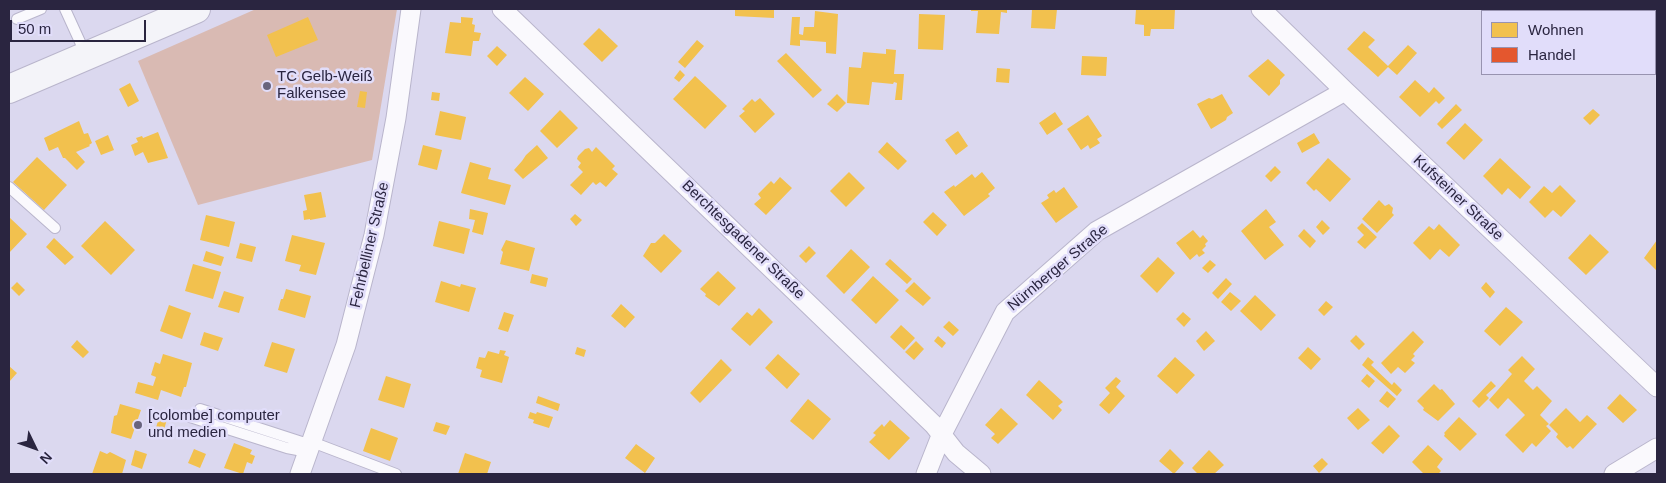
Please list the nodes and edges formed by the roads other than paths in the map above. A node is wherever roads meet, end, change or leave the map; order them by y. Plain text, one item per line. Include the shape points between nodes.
1 (40, 9) edge
2 (65, 9) edge
3 (196, 9) edge
4 (411, 9) edge
5 (502, 9) edge
6 (1261, 9) edge
7 (17, 20) dead end
8 (86, 56) junction
9 (9, 89) edge
10 (1346, 91) junction
11 (9, 186) edge
12 (55, 228) dead end
13 (1657, 387) edge
14 (200, 409) dead end
15 (190, 418) dead end
16 (941, 436) junction
17 (311, 446) junction
18 (1657, 448) edge
19 (300, 474) edge
20 (396, 474) edge
21 (926, 474) edge
22 (981, 474) edge
23 (1614, 474) edge

1 - 7 lane
2 - 8 lane
3 - 8 main road
4 - 17 street, Fehrbelliner Straße via 396,118 374,235 346,345
5 - 16 street, Berchtesgadener Straße via 934,425
6 - 10 street, Kufsteiner Straße
8 - 9 main road
10 - 13 street, Kufsteiner Straße
10 - 16 street, Nürnberger Straße via 1090,236 1005,312
11 - 12 lane
14 - 17 lane
15 - 17 lane via 287,448
16 - 21 street, Nürnberger Straße
16 - 22 street, Berchtesgadener Straße via 956,454
17 - 19 street, Fehrbelliner Straße
17 - 20 lane
18 - 23 street

